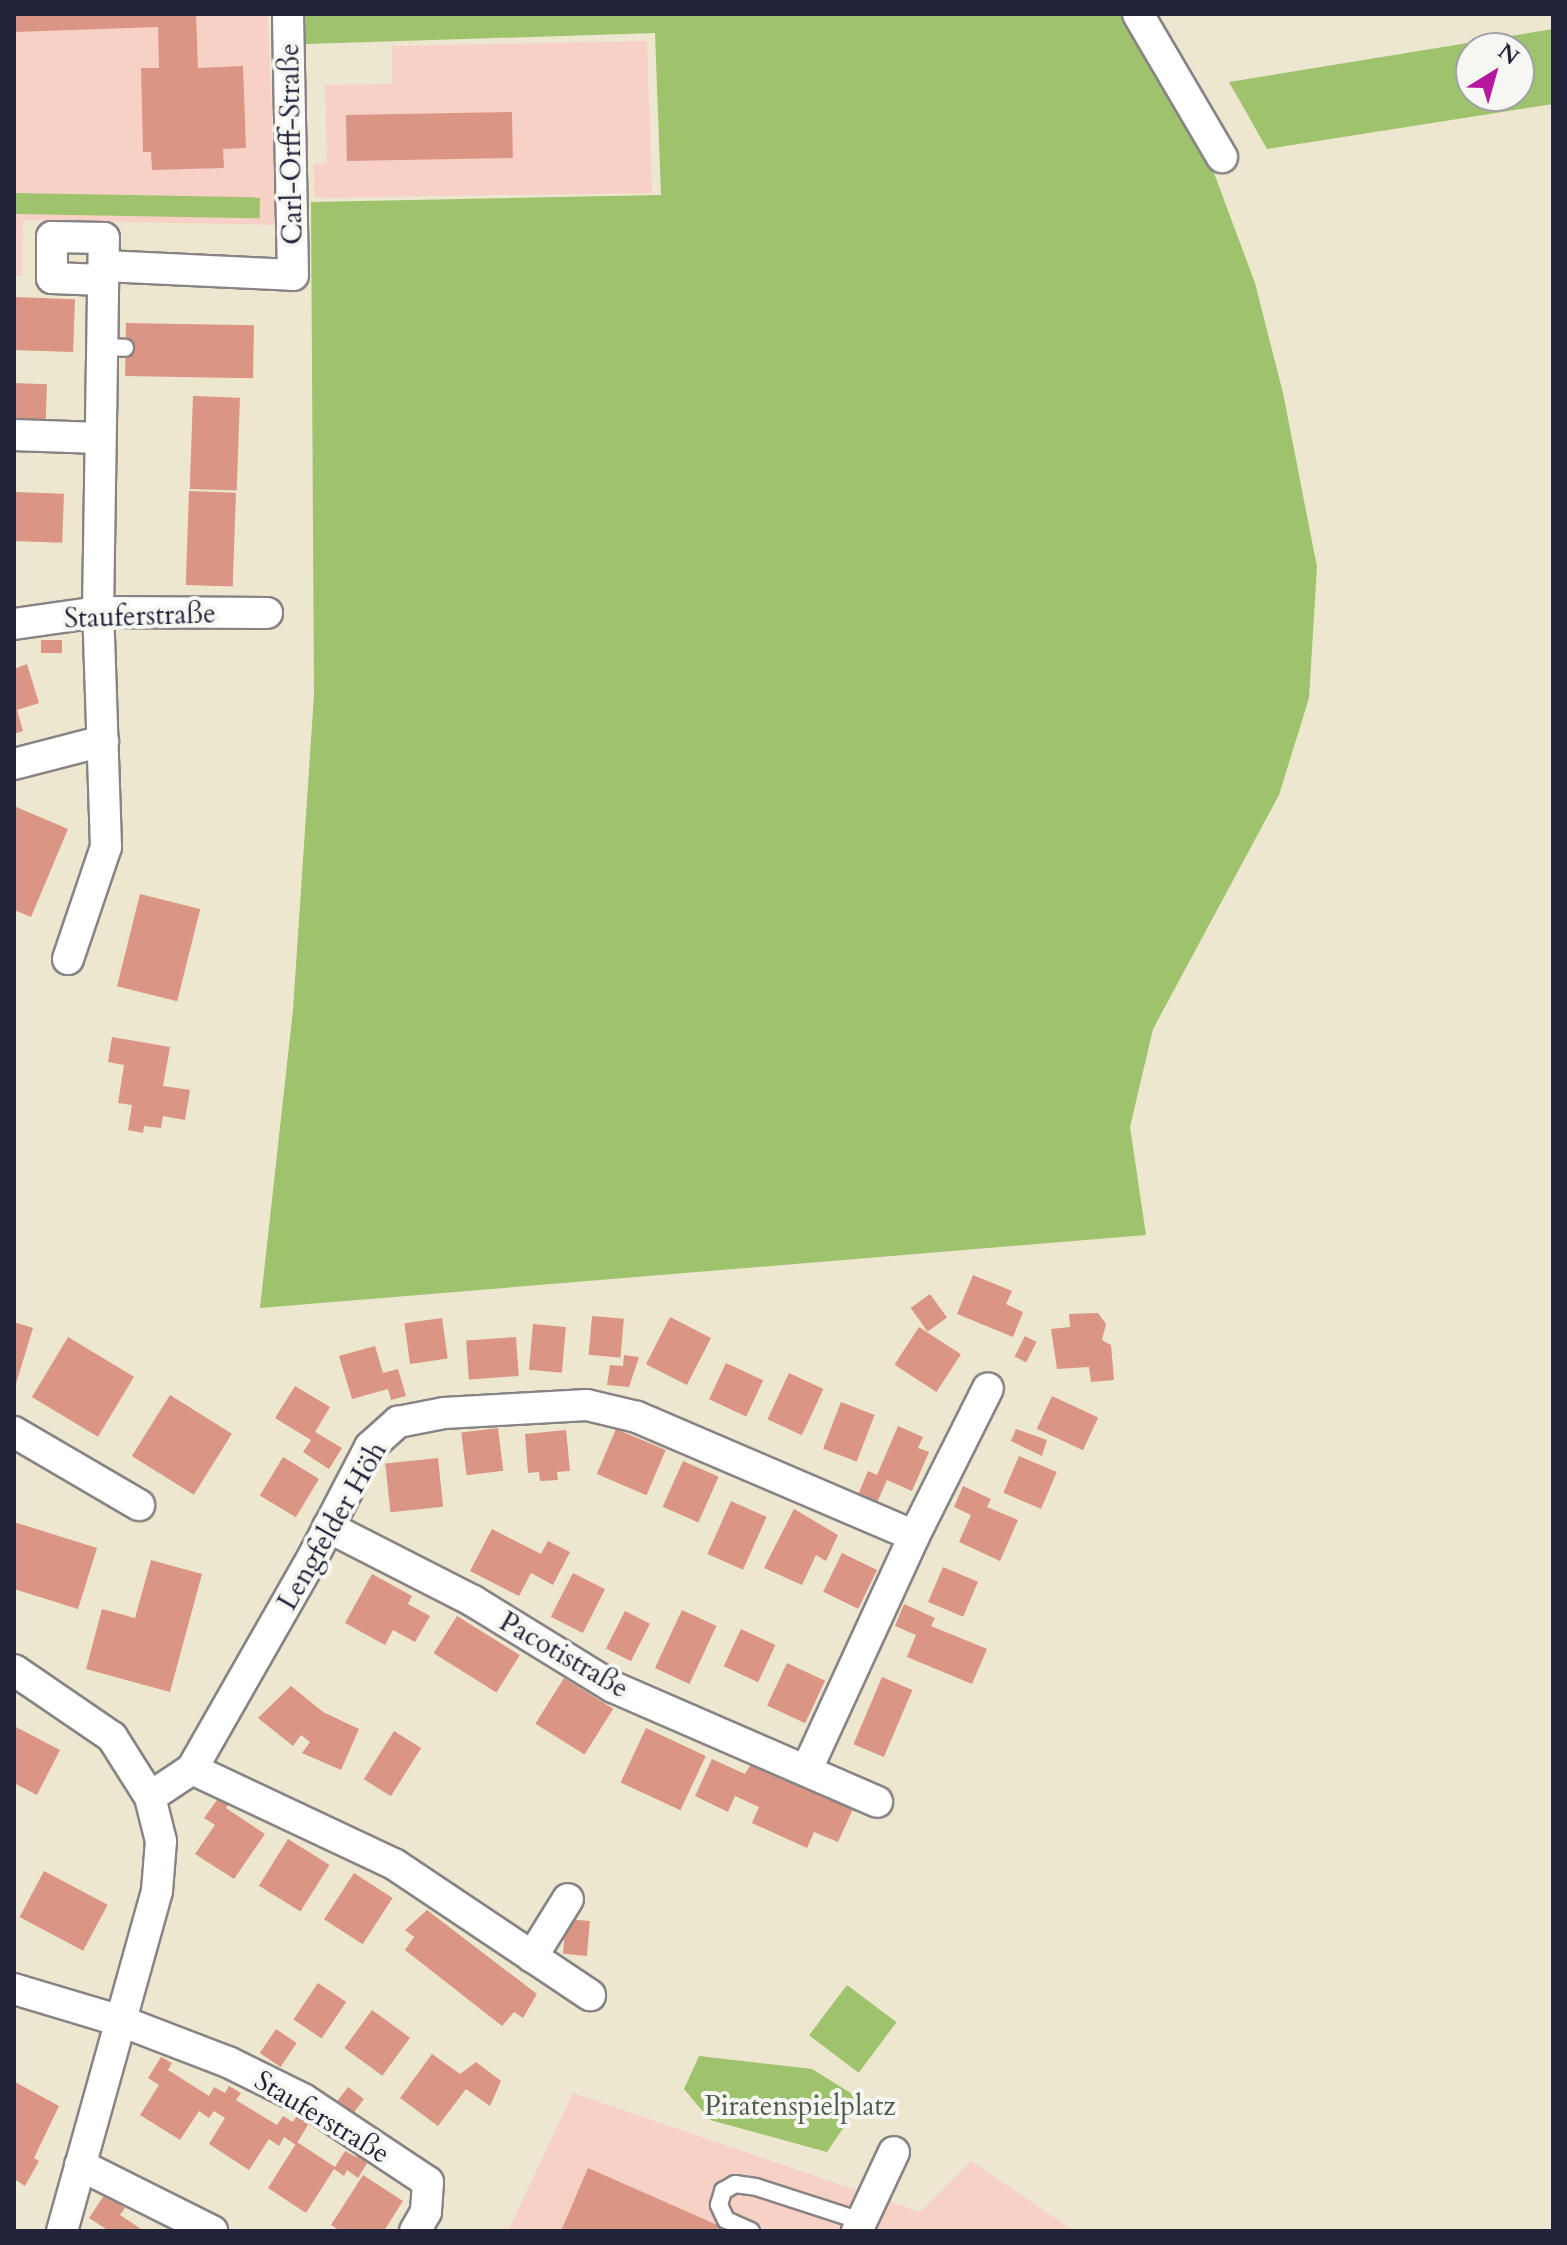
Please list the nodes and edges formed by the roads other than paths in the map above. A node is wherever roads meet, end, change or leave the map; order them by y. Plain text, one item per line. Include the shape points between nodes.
1 (288, 14) edge
2 (1138, 14) edge
3 (1222, 157) dead end
4 (14, 435) edge
5 (99, 438) junction
6 (98, 612) junction
7 (267, 613) dead end
8 (14, 624) edge
9 (103, 741) junction
10 (14, 764) edge
11 (68, 959) dead end
12 (988, 1388) dead end
13 (14, 1432) edge
14 (139, 1505) dead end
15 (328, 1527) junction
16 (914, 1536) junction
17 (14, 1670) edge
18 (192, 1769) junction
19 (807, 1769) junction
20 (150, 1797) junction
21 (877, 1802) dead end
22 (568, 1899) dead end
23 (532, 1957) junction
24 (14, 1989) edge
25 (590, 1995) dead end
26 (121, 2021) junction
27 (894, 2152) dead end
28 (80, 2165) junction
29 (859, 2226) edge
30 (62, 2231) edge
31 (212, 2231) edge
32 (415, 2231) edge
33 (751, 2231) edge

1 - 5 street, Carl-Orff-Straße via 293,275 103,273 114,348
2 - 3 street
4 - 5 street
5 - 6 street
6 - 7 street, Stauferstraße
6 - 8 street, Stauferstraße
6 - 9 street
9 - 10 street
9 - 11 street via 106,847
12 - 16 street
13 - 14 street
15 - 16 street, Lengfelder Höh via 370,1447 398,1422 444,1413 587,1405 637,1417
15 - 18 street, Lengfelder Höh
15 - 19 street, Pacotistraße via 473,1601 613,1687
16 - 19 street
17 - 20 street via 112,1737
18 - 20 street, Lengfelder Höh
18 - 23 street via 394,1864
19 - 21 street, Pacotistraße
20 - 26 street via 161,1841 157,1891
22 - 23 street
23 - 25 street
24 - 26 street
26 - 28 street
26 - 32 street, Stauferstraße via 228,2062 303,2099 428,2182 426,2212
27 - 29 street
28 - 30 street
28 - 31 street
29 - 33 lane via 735,2184 723,2191 719,2205 726,2220

